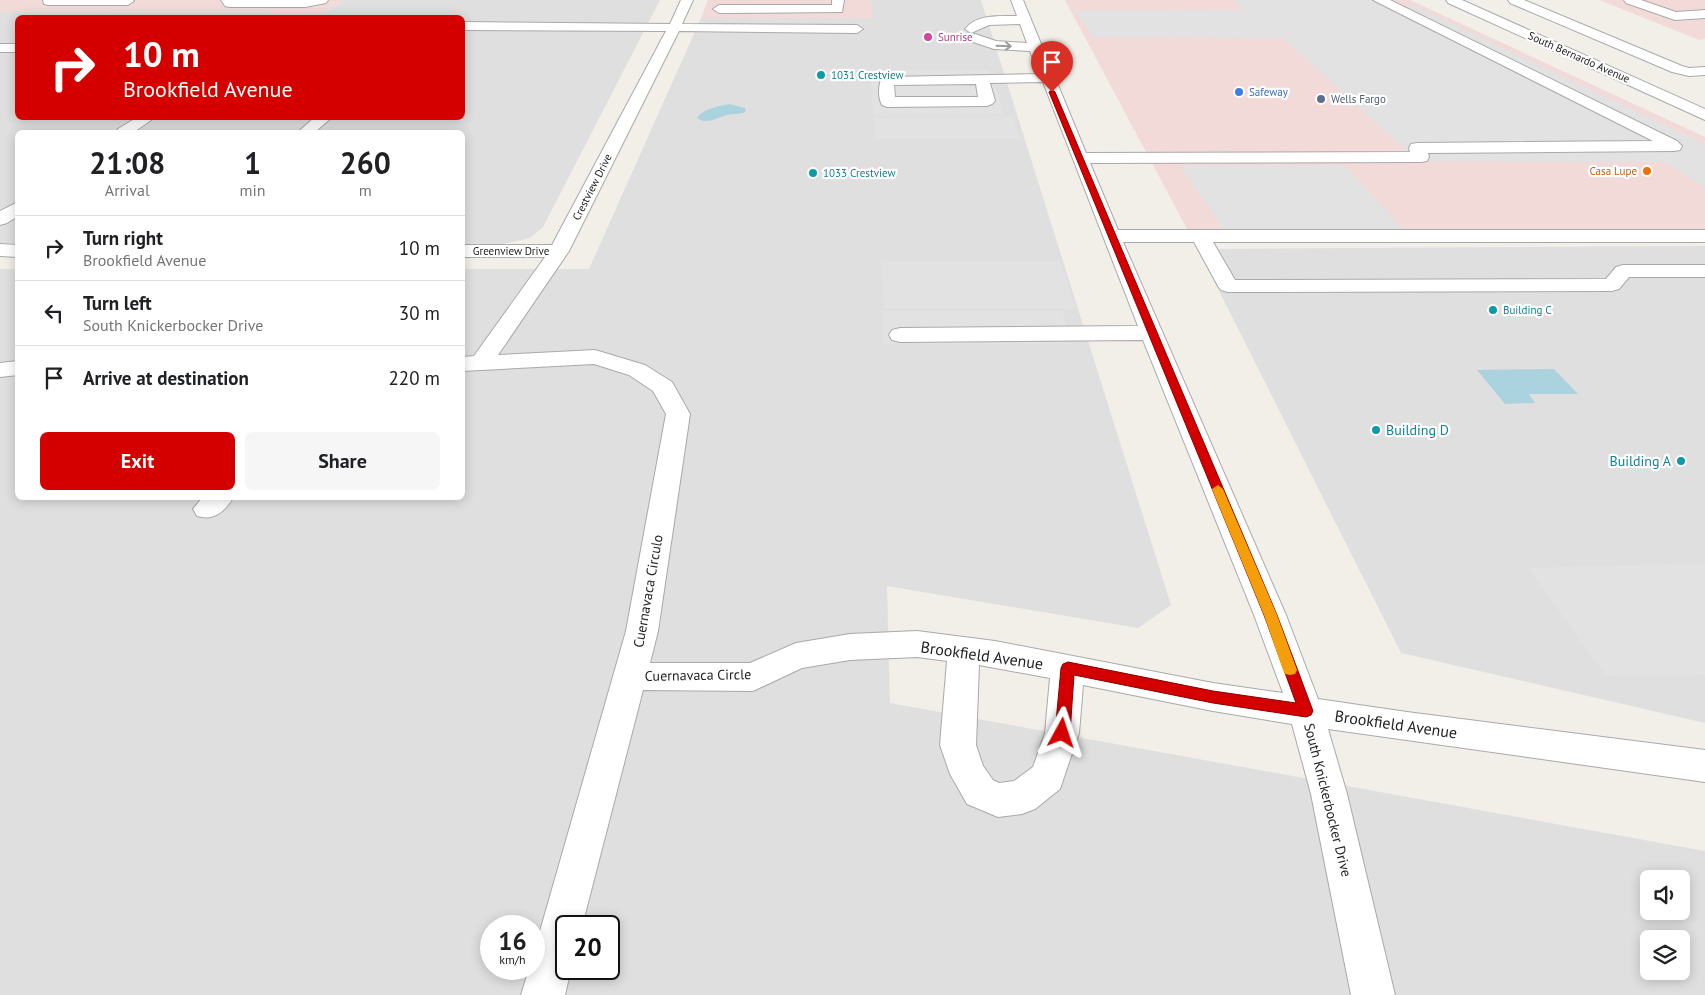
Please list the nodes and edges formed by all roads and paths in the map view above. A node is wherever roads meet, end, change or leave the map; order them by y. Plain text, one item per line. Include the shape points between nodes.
1 (50, 0) edge
2 (227, 0) edge
3 (322, 0) edge
4 (838, 0) edge
5 (1379, 0) edge
6 (1452, 0) edge
7 (1514, 0) edge
8 (1630, 0) edge
9 (128, 1) edge
10 (692, 7) edge
11 (1021, 10) edge
12 (1705, 14) edge
13 (465, 26) edge
14 (674, 28) junction
15 (857, 29) dead end
16 (1585, 30) junction
17 (1528, 34) junction
18 (1035, 47) junction
19 (0, 48) edge
20 (15, 48) edge
21 (15, 48) edge
22 (0, 55) edge
23 (1705, 71) edge
24 (1048, 78) junction
25 (982, 79) junction
26 (1705, 97) edge
27 (1670, 98) junction
28 (1705, 114) edge
29 (143, 120) edge
30 (321, 120) edge
31 (127, 130) edge
32 (308, 130) edge
33 (1079, 158) junction
34 (15, 208) edge
35 (0, 219) edge
36 (1111, 236) junction
37 (1705, 236) edge
38 (1201, 237) junction
39 (0, 250) edge
40 (15, 250) edge
41 (465, 251) edge
42 (559, 251) junction
43 (1705, 271) edge
44 (1153, 333) junction
45 (900, 335) dead end
46 (472, 364) edge
47 (15, 368) edge
48 (0, 370) edge
49 (850, 647) joint
50 (964, 650) junction
51 (1068, 668) junction
52 (631, 676) junction
53 (1306, 711) junction
54 (1705, 766) edge
55 (543, 995) edge
56 (1374, 995) edge

1 - 9 street
2 - 3 street via 229,3
4 - 10 street via 838,9
5 - 33 street via 1674,146 1417,148 1421,157
6 - 17 street, South Bernardo Avenue
7 - 16 street
8 - 12 street via 1675,16
10 - 14 street, Crestview Drive
11 - 18 street, South Knickerbocker Drive
11 -> 18 street via 999,20 975,25 973,33 994,46
13 - 14 street
14 - 15 street
14 - 42 street, Crestview Drive
16 - 17 street
16 - 23 street via 1678,70
17 - 27 street, South Bernardo Avenue
18 - 24 street, South Knickerbocker Drive
19 - 20 street
21 - 22 street
24 - 25 street
24 - 33 street, South Knickerbocker Drive
25 - 25 street via 887,81 888,102 987,101
26 - 27 street
27 - 28 street, South Bernardo Avenue
29 - 31 street
30 - 32 street
33 - 36 street, South Knickerbocker Drive
34 - 35 street
36 - 38 street
36 - 44 street, South Knickerbocker Drive
37 - 38 street
38 - 43 street via 1228,286 1612,284 1623,271
39 - 40 street
41 - 42 street, Greenview Drive
42 - 46 street, Crestview Drive
44 - 45 street
44 - 53 street, South Knickerbocker Drive via 1270,615
46 - 52 street, Cuernavaca Circulo via 595,357 637,370 663,387 678,414 642,631
47 - 48 street
49 - 50 street, Brookfield Avenue via 917,644
49 - 52 street, Cuernavaca Circle via 796,656 753,677
50 - 51 street, Brookfield Avenue
50 - 51 street via 958,745 968,774 980,792 998,800 1022,797 1047,777 1062,733
51 - 53 street, Brookfield Avenue via 1213,697
52 - 55 street, Cuernavaca Circulo
53 - 54 street, Brookfield Avenue
53 - 56 street, South Knickerbocker Drive via 1329,794

